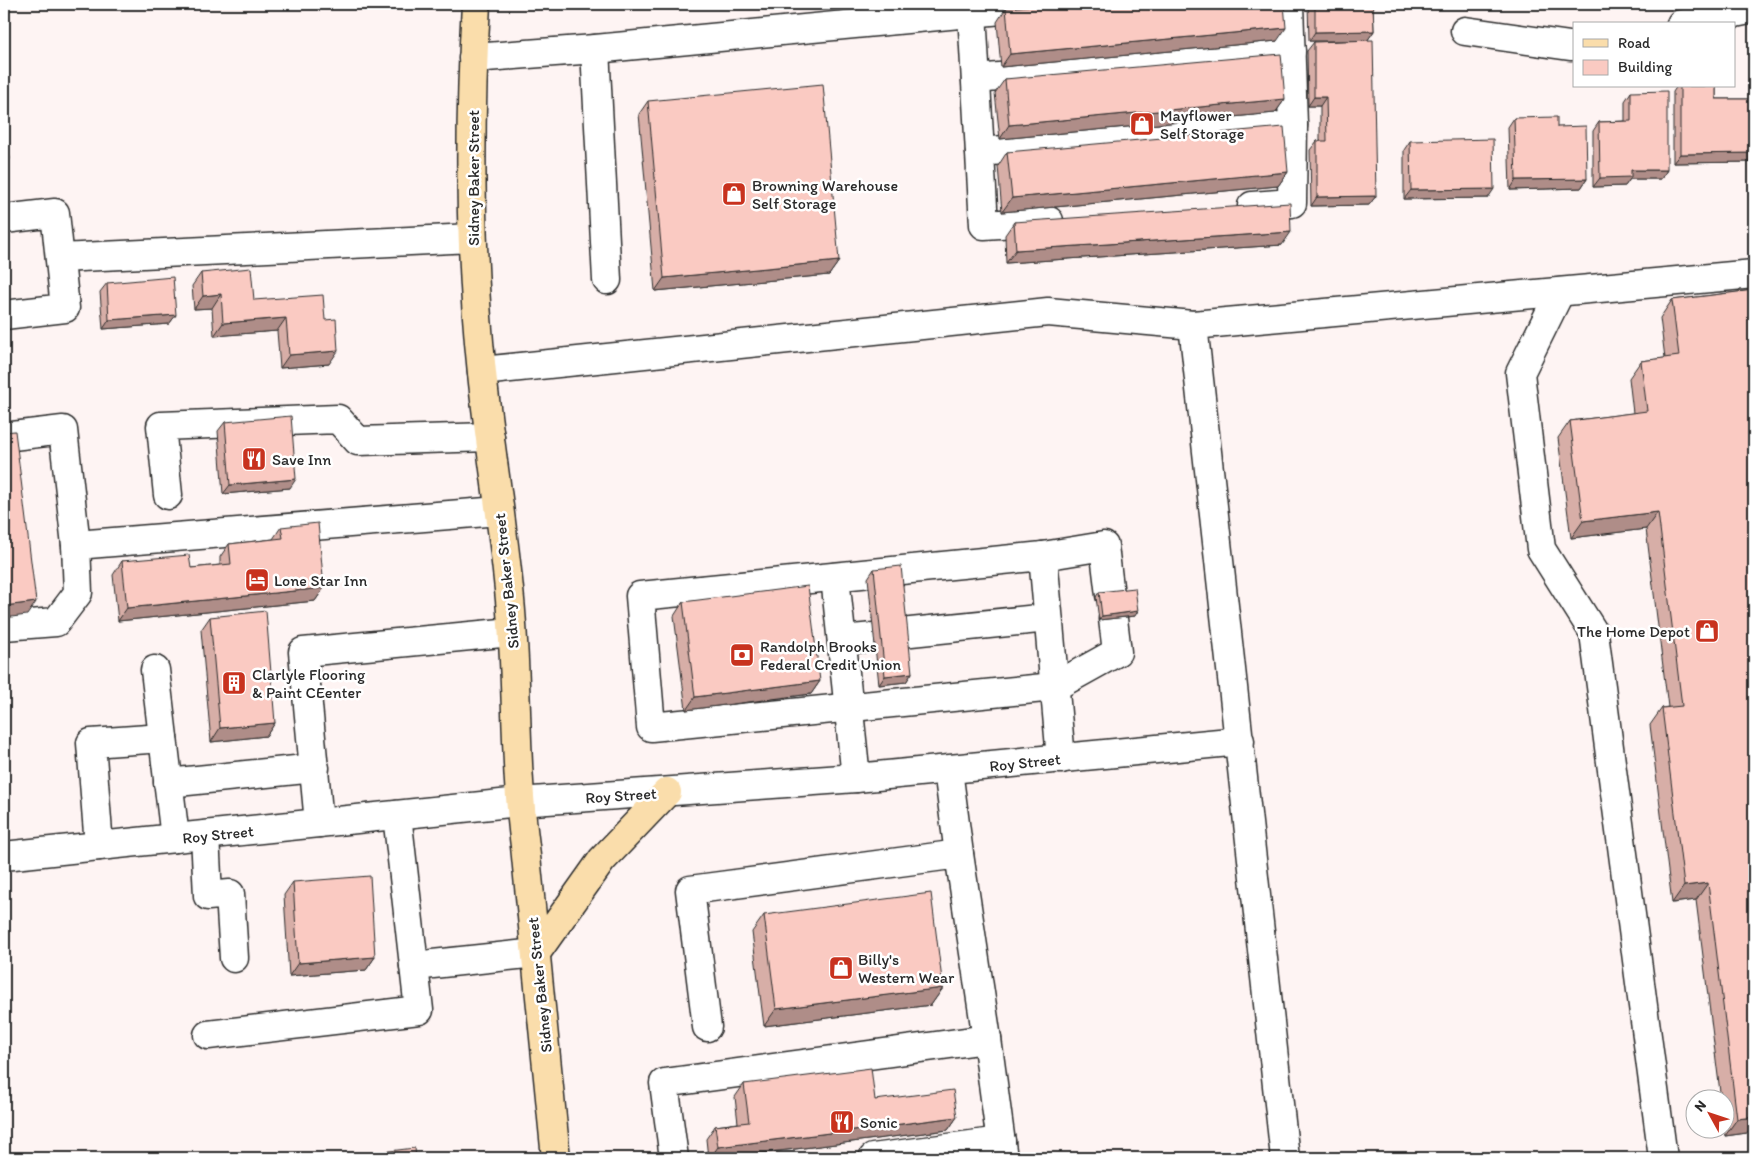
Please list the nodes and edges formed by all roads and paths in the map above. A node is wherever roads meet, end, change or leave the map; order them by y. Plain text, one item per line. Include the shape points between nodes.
1 (476, 4) edge
2 (1064, 4) edge
3 (1288, 4) edge
4 (1754, 9) edge
5 (972, 12) junction
6 (1691, 22) edge
7 (1465, 31) dead end
8 (1573, 46) edge
9 (595, 49) junction
10 (1291, 51) junction
11 (473, 58) junction
12 (976, 79) junction
13 (1293, 125) junction
14 (980, 152) junction
15 (1232, 207) edge
16 (4, 219) edge
17 (1074, 219) edge
18 (472, 238) junction
19 (60, 258) junction
20 (1754, 274) edge
21 (607, 280) dead end
22 (1560, 292) junction
23 (4, 315) edge
24 (1193, 324) junction
25 (482, 371) junction
26 (4, 437) edge
27 (490, 437) junction
28 (168, 495) dead end
29 (499, 511) junction
30 (76, 544) junction
31 (1042, 556) junction
32 (835, 577) junction
33 (1048, 618) junction
34 (4, 626) edge
35 (512, 632) junction
36 (901, 634) edge
37 (874, 637) dead end
38 (842, 640) junction
39 (154, 670) dead end
40 (1054, 687) junction
41 (849, 708) junction
42 (163, 738) junction
43 (1240, 741) junction
44 (1061, 759) junction
45 (314, 768) junction
46 (948, 770) junction
47 (856, 778) junction
48 (168, 783) junction
49 (667, 792) junction
50 (520, 802) junction
51 (397, 815) junction
52 (320, 823) junction
53 (205, 835) junction
54 (175, 838) junction
55 (98, 846) junction
56 (959, 854) junction
57 (4, 856) edge
58 (536, 953) junction
59 (234, 958) dead end
60 (414, 966) junction
61 (707, 1027) dead end
62 (208, 1035) dead end
63 (987, 1038) junction
64 (1002, 1149) edge
65 (556, 1158) edge
66 (674, 1158) edge
67 (873, 1158) edge
68 (1285, 1158) edge
69 (1663, 1158) edge

1 - 11 main road, Sidney Baker Street
2 - 5 street
3 - 10 street
4 - 6 street
5 - 9 street
5 - 12 street
7 - 8 street
9 - 11 street
9 - 21 street
10 - 12 street
10 - 13 street
11 - 18 main road, Sidney Baker Street
12 - 14 street
13 - 14 street
13 - 15 street via 1292,203
14 - 17 street via 984,225
16 - 19 street via 55,213
18 - 19 street
18 - 25 main road, Sidney Baker Street
19 - 23 street via 65,308
20 - 22 street
22 - 24 street
22 - 69 street via 1520,373 1541,549 1594,632
24 - 25 street via 1048,312
24 - 43 street
25 - 27 main road, Sidney Baker Street
26 - 30 street via 63,430
27 - 28 street via 358,441 338,419 161,426
27 - 29 main road, Sidney Baker Street
29 - 30 street
29 - 35 main road, Sidney Baker Street
30 - 34 street via 78,593 56,622
31 - 32 street
31 - 33 street
31 - 40 street via 1104,546 1117,652
32 - 38 street
32 - 41 street via 640,596 652,727
33 - 36 street
33 - 40 street
35 - 45 street via 303,652
35 - 50 main road, Sidney Baker Street
37 - 38 street
38 - 41 street
39 - 42 street
40 - 41 street
40 - 44 street
41 - 47 street
42 - 48 street
42 - 55 street via 91,743
43 - 44 street, Roy Street
43 - 68 street
44 - 46 street, Roy Street
45 - 48 street
45 - 52 street
46 - 47 street, Roy Street
46 - 56 street
47 - 49 street, Roy Street
48 - 54 street
49 - 50 street, Roy Street
49 - 58 main road via 602,860
50 - 51 street, Roy Street
50 - 58 main road, Sidney Baker Street
51 - 52 street, Roy Street
51 - 60 street
52 - 53 street, Roy Street
53 - 54 street, Roy Street
53 - 59 street via 208,896 230,894
54 - 55 street, Roy Street
55 - 57 street, Roy Street
56 - 61 street via 690,890
56 - 63 street
58 - 60 street
58 - 65 main road, Sidney Baker Street
60 - 62 street via 419,1010
63 - 64 street
63 - 66 street via 664,1084
64 - 67 street

